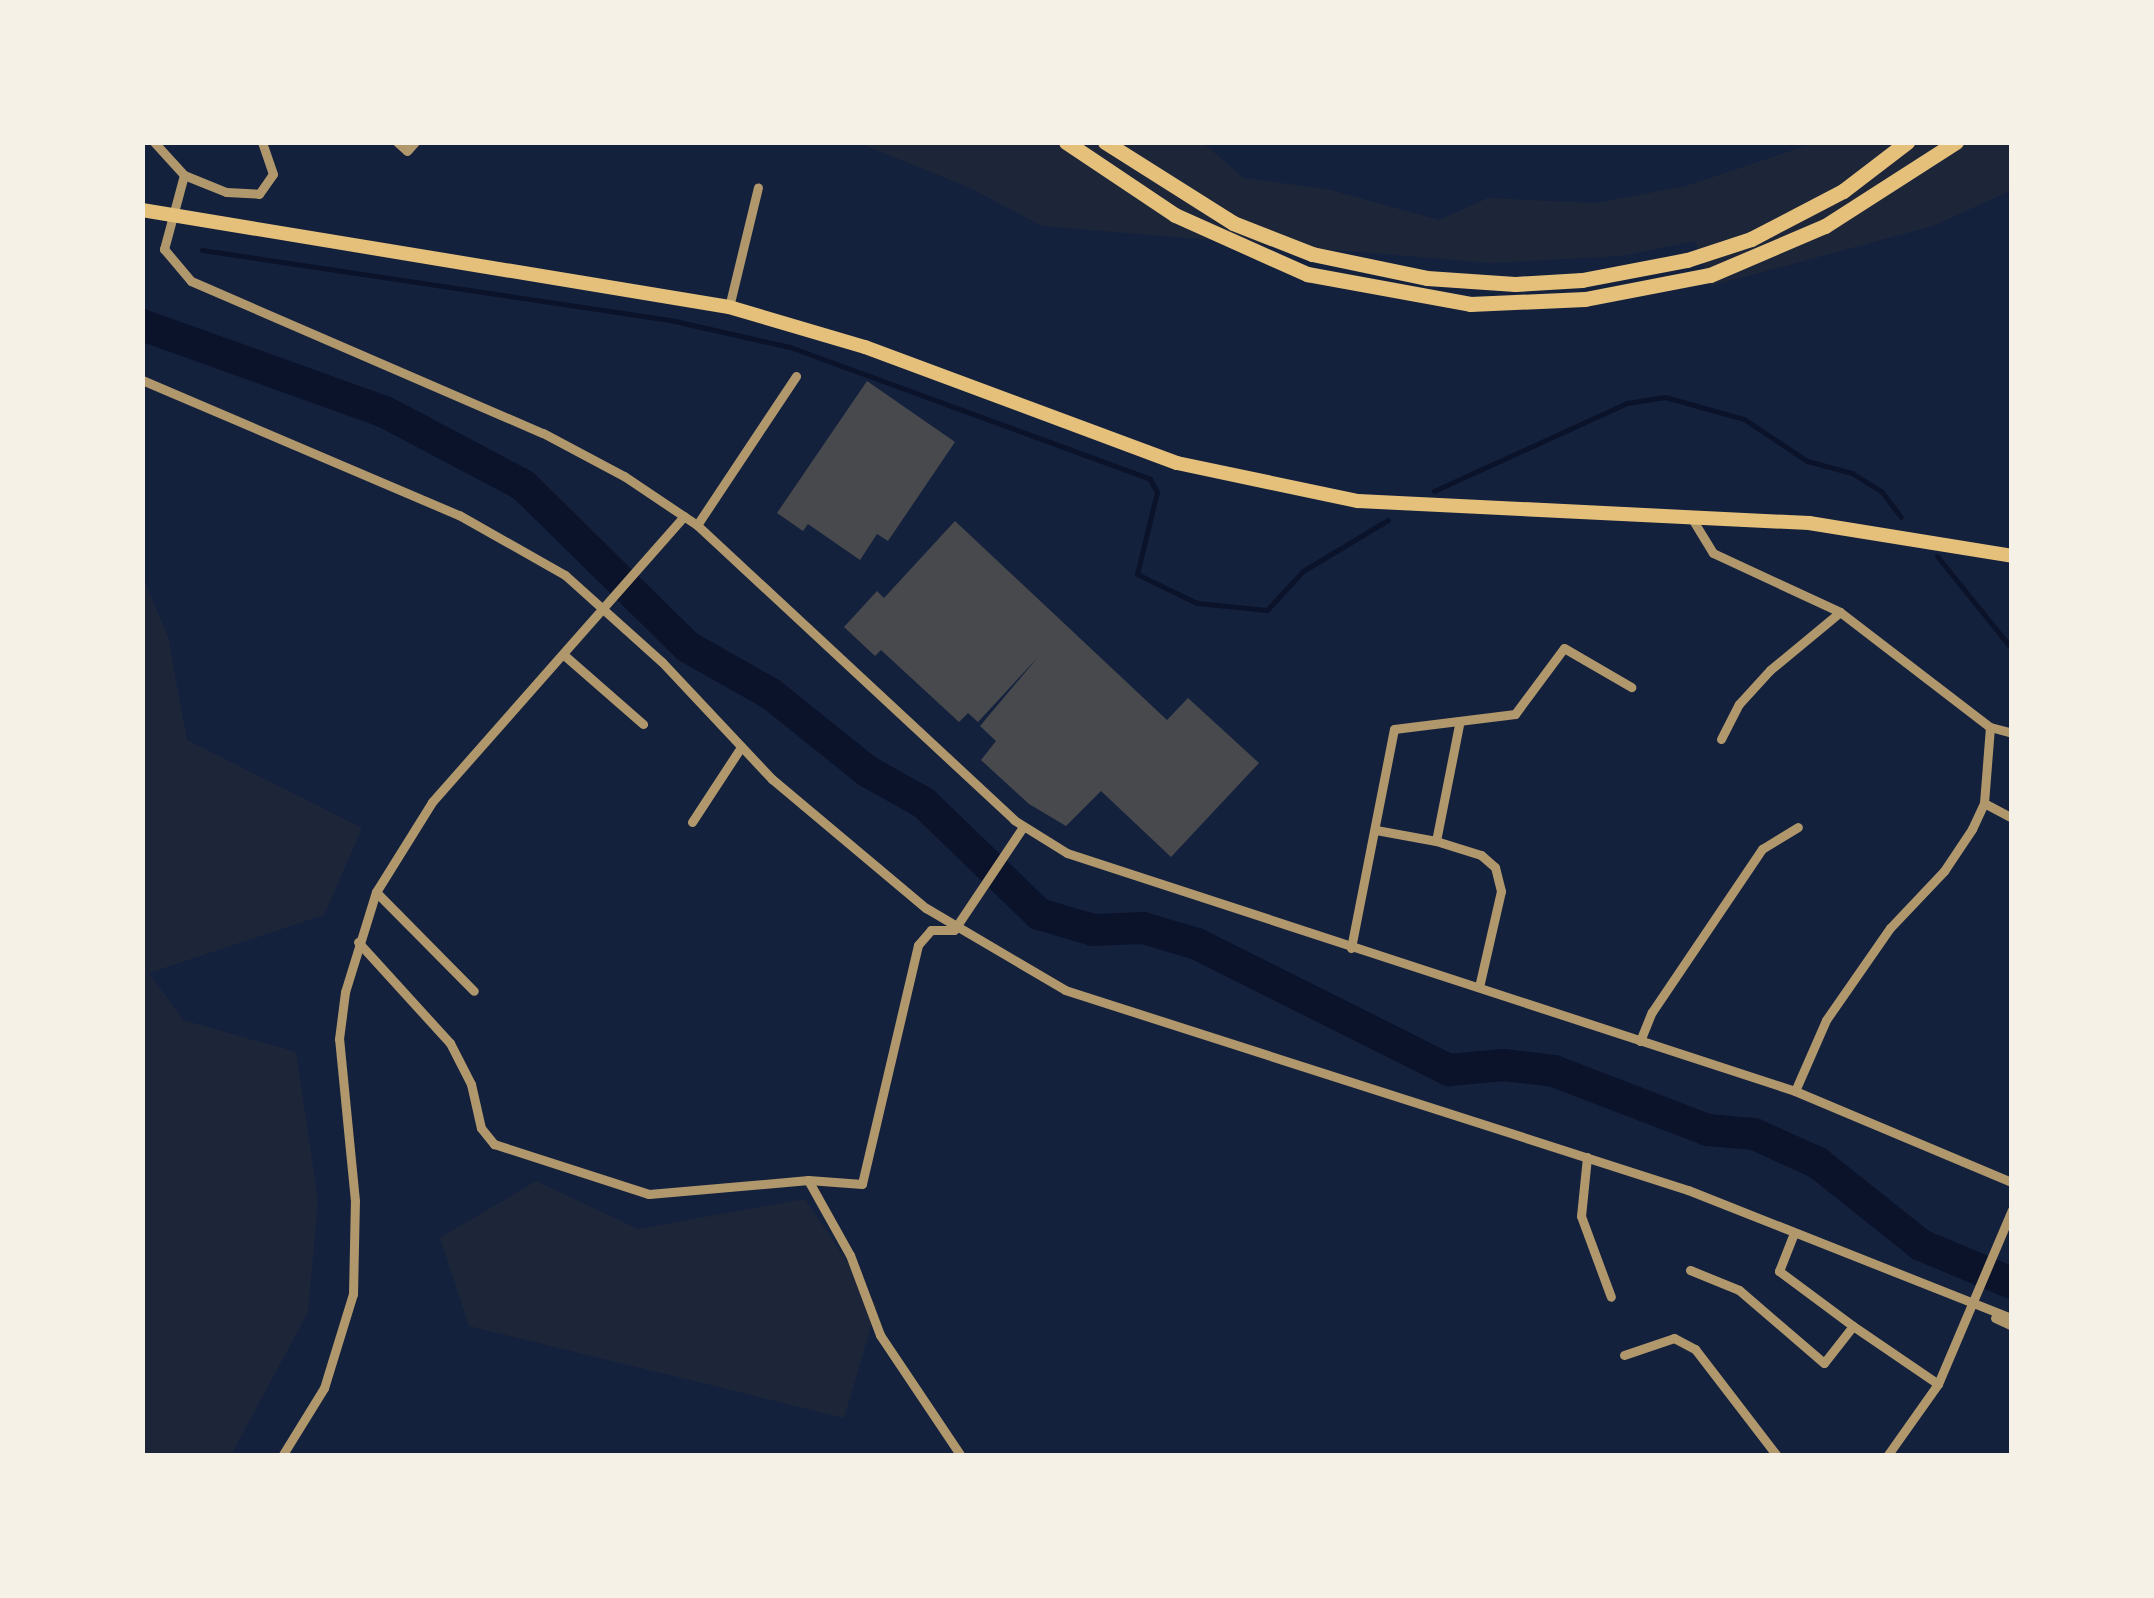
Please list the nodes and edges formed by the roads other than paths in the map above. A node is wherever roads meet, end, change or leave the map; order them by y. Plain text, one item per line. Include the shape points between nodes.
1 (154, 142) edge
2 (262, 142) edge
3 (397, 142) edge
4 (415, 142) edge
5 (1066, 142) edge
6 (1105, 142) edge
7 (1907, 142) edge
8 (1954, 144) edge
9 (184, 175) junction
10 (758, 188) dead end
11 (142, 210) edge
12 (169, 217) junction
13 (729, 307) junction
14 (796, 376) dead end
15 (142, 380) edge
16 (684, 516) junction
17 (1690, 517) junction
18 (698, 525) junction
19 (2012, 556) edge
20 (605, 609) junction
21 (1840, 612) junction
22 (564, 655) junction
23 (1631, 687) dead end
24 (643, 724) dead end
25 (1458, 725) junction
26 (1990, 727) junction
27 (2012, 733) edge
28 (1721, 738) dead end
29 (741, 747) junction
30 (1984, 802) junction
31 (2012, 818) edge
32 (692, 822) dead end
33 (1023, 827) junction
34 (1798, 827) dead end
35 (1376, 830) junction
36 (1436, 840) junction
37 (376, 892) junction
38 (954, 930) junction
39 (358, 942) junction
40 (1351, 948) junction
41 (1479, 986) junction
42 (474, 991) dead end
43 (1640, 1041) junction
44 (1795, 1091) junction
45 (1586, 1157) junction
46 (808, 1180) junction
47 (2012, 1182) edge
48 (2012, 1210) edge
49 (1794, 1233) junction
50 (1690, 1270) dead end
51 (1611, 1297) dead end
52 (1978, 1307) junction
53 (2012, 1318) edge
54 (1852, 1326) junction
55 (2012, 1326) edge
56 (1624, 1356) dead end
57 (1938, 1384) junction
58 (282, 1456) edge
59 (961, 1456) edge
60 (1777, 1456) edge
61 (1887, 1456) edge

1 - 9 street
2 - 9 street via 273,174 259,194 226,192
3 - 4 street via 407,152
5 - 8 highway via 1175,215 1306,274 1470,304 1584,299 1710,275 1825,226
6 - 7 highway via 1233,223 1312,254 1427,278 1516,284 1670,264 1750,239 1842,191
9 - 12 street
10 - 13 street
11 - 12 highway
12 - 13 highway
12 - 16 street via 164,249 191,281 542,434
13 - 17 highway via 865,347 1226,476 1450,510
14 - 18 street
15 - 20 street via 459,515 565,575
16 - 18 street
16 - 20 street
17 - 19 highway via 1905,534
17 - 21 street via 1713,553
18 - 33 street
20 - 22 street
20 - 29 street
21 - 26 street
21 - 28 street via 1770,670 1738,704
22 - 24 street
22 - 37 street via 432,802
23 - 25 street via 1564,648 1523,710
25 - 35 street via 1394,729
25 - 36 street
26 - 27 street
26 - 30 street
29 - 32 street
29 - 38 street
30 - 31 street
30 - 44 street via 1944,871 1890,928 1826,1020
33 - 38 street
33 - 40 street via 1094,866
34 - 43 street via 1762,849 1652,1012
35 - 36 street
35 - 40 street
36 - 41 street via 1481,854 1501,878
37 - 39 street
37 - 42 street
38 - 45 street via 1065,990 1148,1022
38 - 46 street via 930,930 918,945 862,1184
39 - 46 street via 450,1043 471,1084 481,1128 494,1144 650,1194
39 - 58 street via 338,1039 355,1200 353,1294 324,1388
40 - 41 street
41 - 43 street
43 - 44 street
44 - 47 street
45 - 49 street
45 - 51 street via 1581,1216
46 - 59 street via 850,1255 880,1335
48 - 52 street
49 - 52 street
49 - 54 street via 1780,1271
50 - 54 street via 1739,1290 1824,1364
52 - 53 street
52 - 55 street
52 - 57 street
54 - 57 street
56 - 60 street via 1674,1338 1695,1349
57 - 61 street

